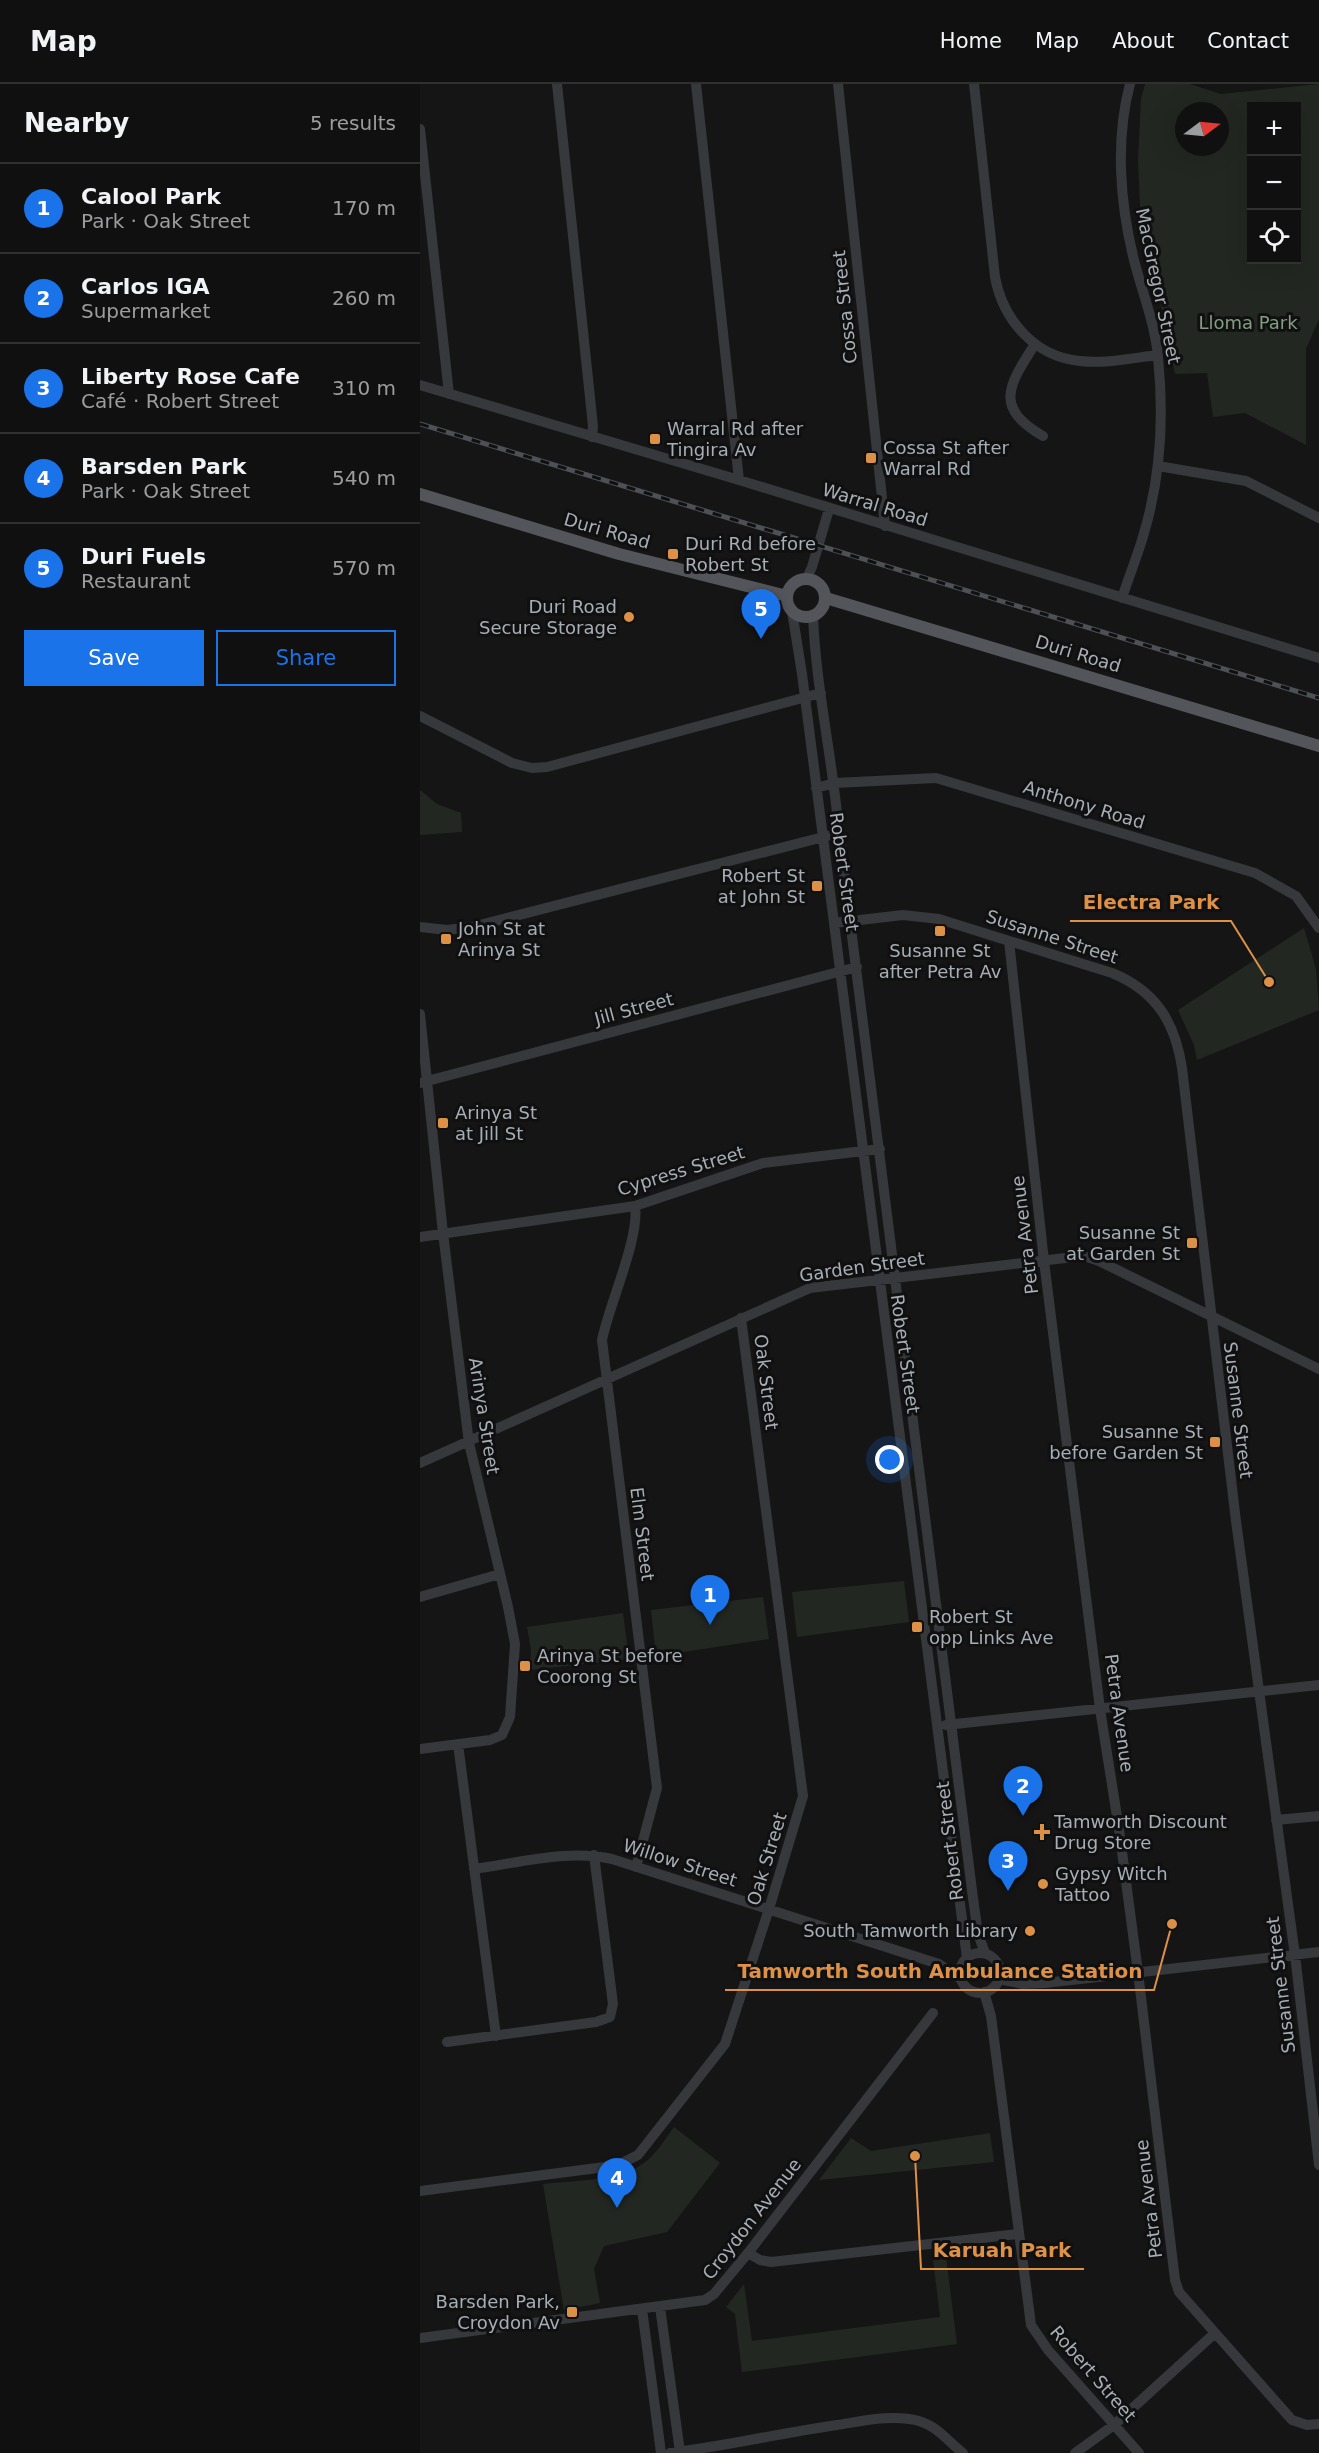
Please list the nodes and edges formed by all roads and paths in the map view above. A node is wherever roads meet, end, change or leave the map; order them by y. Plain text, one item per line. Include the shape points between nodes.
1 (557, 84) edge
2 (696, 84) edge
3 (838, 84) edge
4 (974, 84) edge
5 (1130, 84) edge
6 (420, 129) edge
7 (1035, 344) junction
8 (1158, 355) junction
9 (420, 385) edge
10 (449, 394) junction
11 (1044, 436) dead end
12 (592, 437) junction
13 (1158, 466) junction
14 (739, 480) junction
15 (420, 494) edge
16 (829, 509) junction
17 (1319, 518) edge
18 (885, 526) junction
19 (807, 578) junction
20 (787, 596) junction
21 (826, 598) junction
22 (1122, 598) junction
23 (792, 611) junction
24 (813, 616) junction
25 (1319, 658) edge
26 (821, 693) junction
27 (805, 698) junction
28 (420, 716) edge
29 (1319, 746) edge
30 (835, 783) junction
31 (816, 788) junction
32 (839, 833) junction
33 (822, 837) junction
34 (851, 920) junction
35 (834, 922) junction
36 (420, 927) edge
37 (1319, 928) edge
38 (1009, 941) junction
39 (857, 967) junction
40 (841, 972) junction
41 (420, 1014) edge
42 (424, 1082) edge
43 (880, 1149) junction
44 (862, 1151) junction
45 (634, 1206) junction
46 (443, 1233) junction
47 (420, 1237) edge
48 (1044, 1261) junction
49 (896, 1277) junction
50 (879, 1279) junction
51 (1210, 1314) junction
52 (741, 1318) junction
53 (1319, 1369) edge
54 (607, 1378) junction
55 (469, 1443) junction
56 (420, 1463) edge
57 (500, 1574) junction
58 (420, 1597) edge
59 (1319, 1685) edge
60 (1260, 1692) junction
61 (1100, 1709) junction
62 (952, 1725) junction
63 (938, 1726) junction
64 (458, 1744) junction
65 (420, 1749) edge
66 (1319, 1816) edge
67 (1276, 1820) junction
68 (594, 1855) junction
69 (636, 1867) junction
70 (474, 1869) junction
71 (770, 1910) junction
72 (1319, 1952) edge
73 (985, 1953) junction
74 (1295, 1955) junction
75 (966, 1959) junction
76 (939, 1964) junction
77 (1138, 1972) junction
78 (999, 1979) junction
79 (962, 1980) junction
80 (984, 1992) junction
81 (933, 2013) dead end
82 (496, 2036) junction
83 (447, 2042) dead end
84 (1319, 2165) edge
85 (420, 2191) edge
86 (1018, 2234) junction
87 (748, 2253) junction
88 (660, 2307) junction
89 (642, 2309) junction
90 (1215, 2333) junction
91 (420, 2338) edge
92 (1319, 2424) edge
93 (1114, 2425) junction
94 (747, 2440) junction
95 (675, 2452) edge
96 (660, 2453) edge
97 (748, 2453) edge
98 (963, 2453) edge
99 (1075, 2453) edge
100 (1139, 2453) edge

1 - 12 street
2 - 14 street
3 - 18 street, Cossa Street
4 - 7 street via 997,292 1010,319
5 - 8 street, MacGregor Street via 1121,145 1124,206
6 - 10 street
7 - 8 street via 1061,357 1083,362
7 - 11 street via 1016,374 1010,393 1019,419
8 - 13 street, MacGregor Street via 1162,412
9 - 10 street, Warral Road
10 - 12 street, Warral Road
12 - 14 street, Warral Road
13 - 17 street via 1246,482
13 - 22 street, MacGregor Street via 1145,532
14 - 16 street, Warral Road
15 - 20 main road, Duri Road via 619,554
16 - 18 street, Warral Road
16 - 19 street
18 - 22 street, Warral Road
19 - 20 main road via 795,581
19 - 21 main road via 822,586
20 - 23 main road
21 - 24 main road via 822,609
21 - 29 main road, Duri Road
22 - 25 street, Warral Road
23 - 24 main road via 802,617
23 - 27 street, Robert Street
24 - 26 street, Robert Street
26 - 27 street
26 - 30 street, Robert Street
27 - 28 street via 532,768 512,763
27 - 31 street, Robert Street
30 - 31 street, Anthony Road
30 - 32 street, Robert Street
30 - 37 street, Anthony Road via 936,778 1255,873 1296,896
31 - 33 street, Robert Street
32 - 33 street
32 - 34 street, Robert Street
33 - 35 street, Robert Street
33 - 36 street via 472,927
34 - 35 street, Susanne Street
34 - 38 street, Susanne Street via 903,915 939,919
34 - 39 street, Robert Street
35 - 40 street, Robert Street
38 - 48 street, Petra Avenue
38 - 51 street, Susanne Street via 1128,979 1166,1017 1175,1035 1182,1068
39 - 40 street, Jill Street
39 - 43 street, Robert Street
40 - 42 street, Jill Street
40 - 44 street, Robert Street
41 - 42 street, Arinya Street
42 - 46 street, Arinya Street
43 - 44 street, Cypress Street
43 - 49 street, Robert Street
44 - 45 street, Cypress Street via 763,1163
44 - 50 street, Robert Street
45 - 46 street, Cypress Street
45 - 54 street, Elm Street via 632,1236 602,1340
46 - 47 street, Cypress Street
46 - 55 street, Arinya Street
48 - 49 street, Garden Street
48 - 51 street, Garden Street via 1093,1258
48 - 61 street, Petra Avenue
49 - 50 street, Garden Street
49 - 62 street, Robert Street
50 - 52 street, Garden Street via 810,1288
50 - 63 street, Robert Street
51 - 53 street, Garden Street
51 - 60 street, Susanne Street
52 - 54 street, Garden Street
52 - 71 street, Oak Street via 803,1796
54 - 55 street, Garden Street
54 - 69 street, Elm Street via 657,1788
55 - 56 street, Garden Street
55 - 57 street, Arinya Street
57 - 58 street
57 - 64 street, Arinya Street via 515,1644 510,1717 505,1731 496,1739
59 - 60 street
60 - 61 street
60 - 67 street, Susanne Street
61 - 62 street
61 - 77 street, Petra Avenue
62 - 63 street
62 - 73 street, Robert Street via 976,1925
63 - 75 street, Robert Street
64 - 65 street, Arinya Street
64 - 70 street
66 - 67 street
67 - 74 street, Susanne Street
68 - 69 street, Willow Street
68 - 70 street, Willow Street
68 - 82 street via 613,2004 610,2017
69 - 71 street, Willow Street
70 - 82 street
71 - 76 street, Willow Street
71 - 85 street, Oak Street via 725,2044 638,2155 618,2165
72 - 74 street
73 - 75 street
73 - 78 street via 996,1960
74 - 77 street
74 - 84 street, Susanne Street
75 - 76 street, Willow Street
75 - 79 street via 961,1969
76 - 79 street, Willow Street
77 - 78 street via 1044,1983
77 - 90 street, Petra Avenue via 1175,2280 1179,2292
78 - 80 street via 994,1988
79 - 80 street via 968,1989
80 - 86 street, Robert Street via 991,2016
81 - 87 street, Croydon Avenue
82 - 83 street
86 - 87 street via 771,2262
86 - 93 street, Robert Street via 1035,2333
87 - 88 street, Croydon Avenue via 705,2300
88 - 89 street, Croydon Avenue
88 - 95 street
89 - 91 street, Croydon Avenue
89 - 96 street
90 - 92 street, Petra Avenue via 1292,2420
90 - 93 street
93 - 99 street
93 - 100 street, Robert Street
94 - 95 street
94 - 97 street
94 - 98 street via 861,2421 900,2419 932,2426

